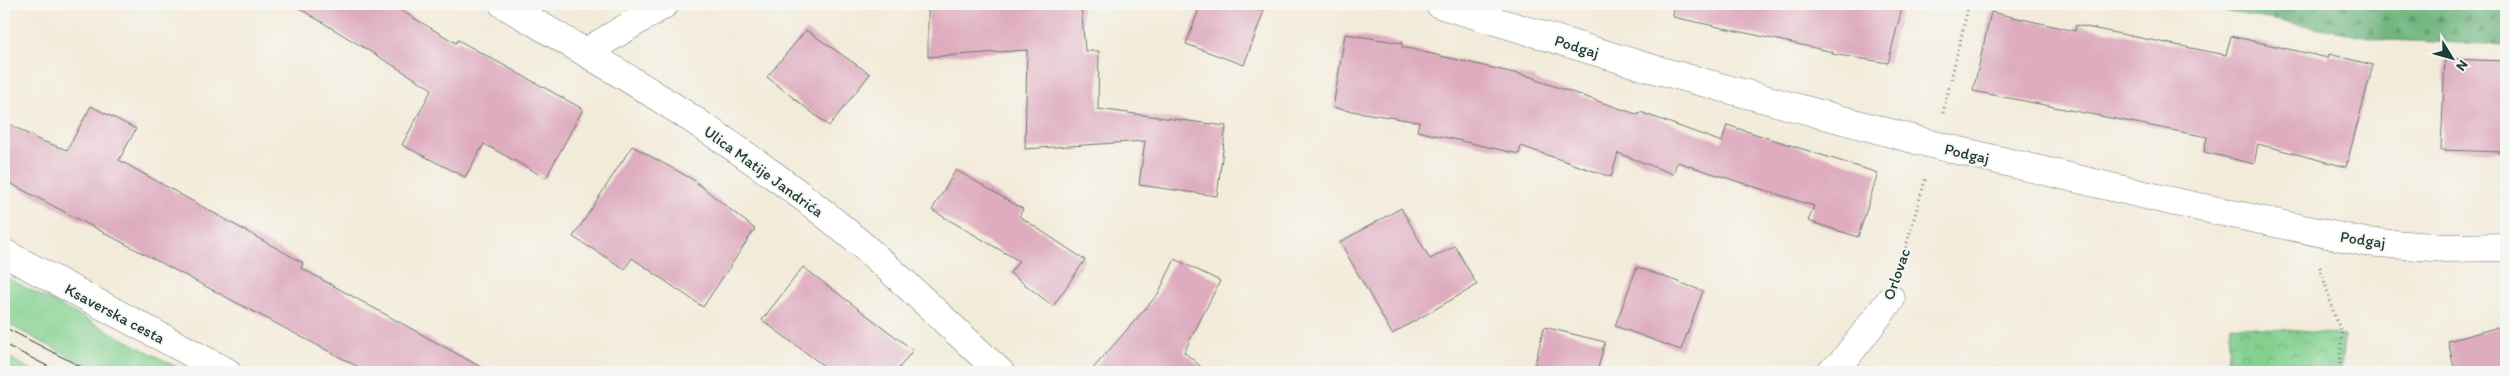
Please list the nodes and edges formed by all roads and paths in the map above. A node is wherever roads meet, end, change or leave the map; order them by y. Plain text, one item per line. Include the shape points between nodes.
1 (503, 4) edge
2 (665, 4) edge
3 (1439, 4) edge
4 (1969, 4) edge
5 (586, 52) junction
6 (1943, 114) dead end
7 (1928, 170) dead end
8 (2506, 247) edge
9 (4, 253) edge
10 (2319, 263) dead end
11 (1890, 299) joint
12 (227, 372) edge
13 (1000, 372) edge
14 (1831, 372) edge
15 (2339, 372) edge

1 - 5 street, Ulica Matije Jandrića
2 - 5 street
3 - 8 street, Podgaj via 1688,78 1935,145 2166,200 2365,242 2446,248
4 - 6 path
5 - 13 street, Ulica Matije Jandrića via 662,99 809,202 896,276
7 - 11 path, Orlovac
9 - 12 street, Ksaverska cesta
10 - 15 path via 2342,332
11 - 14 street, Orlovac via 1841,364

